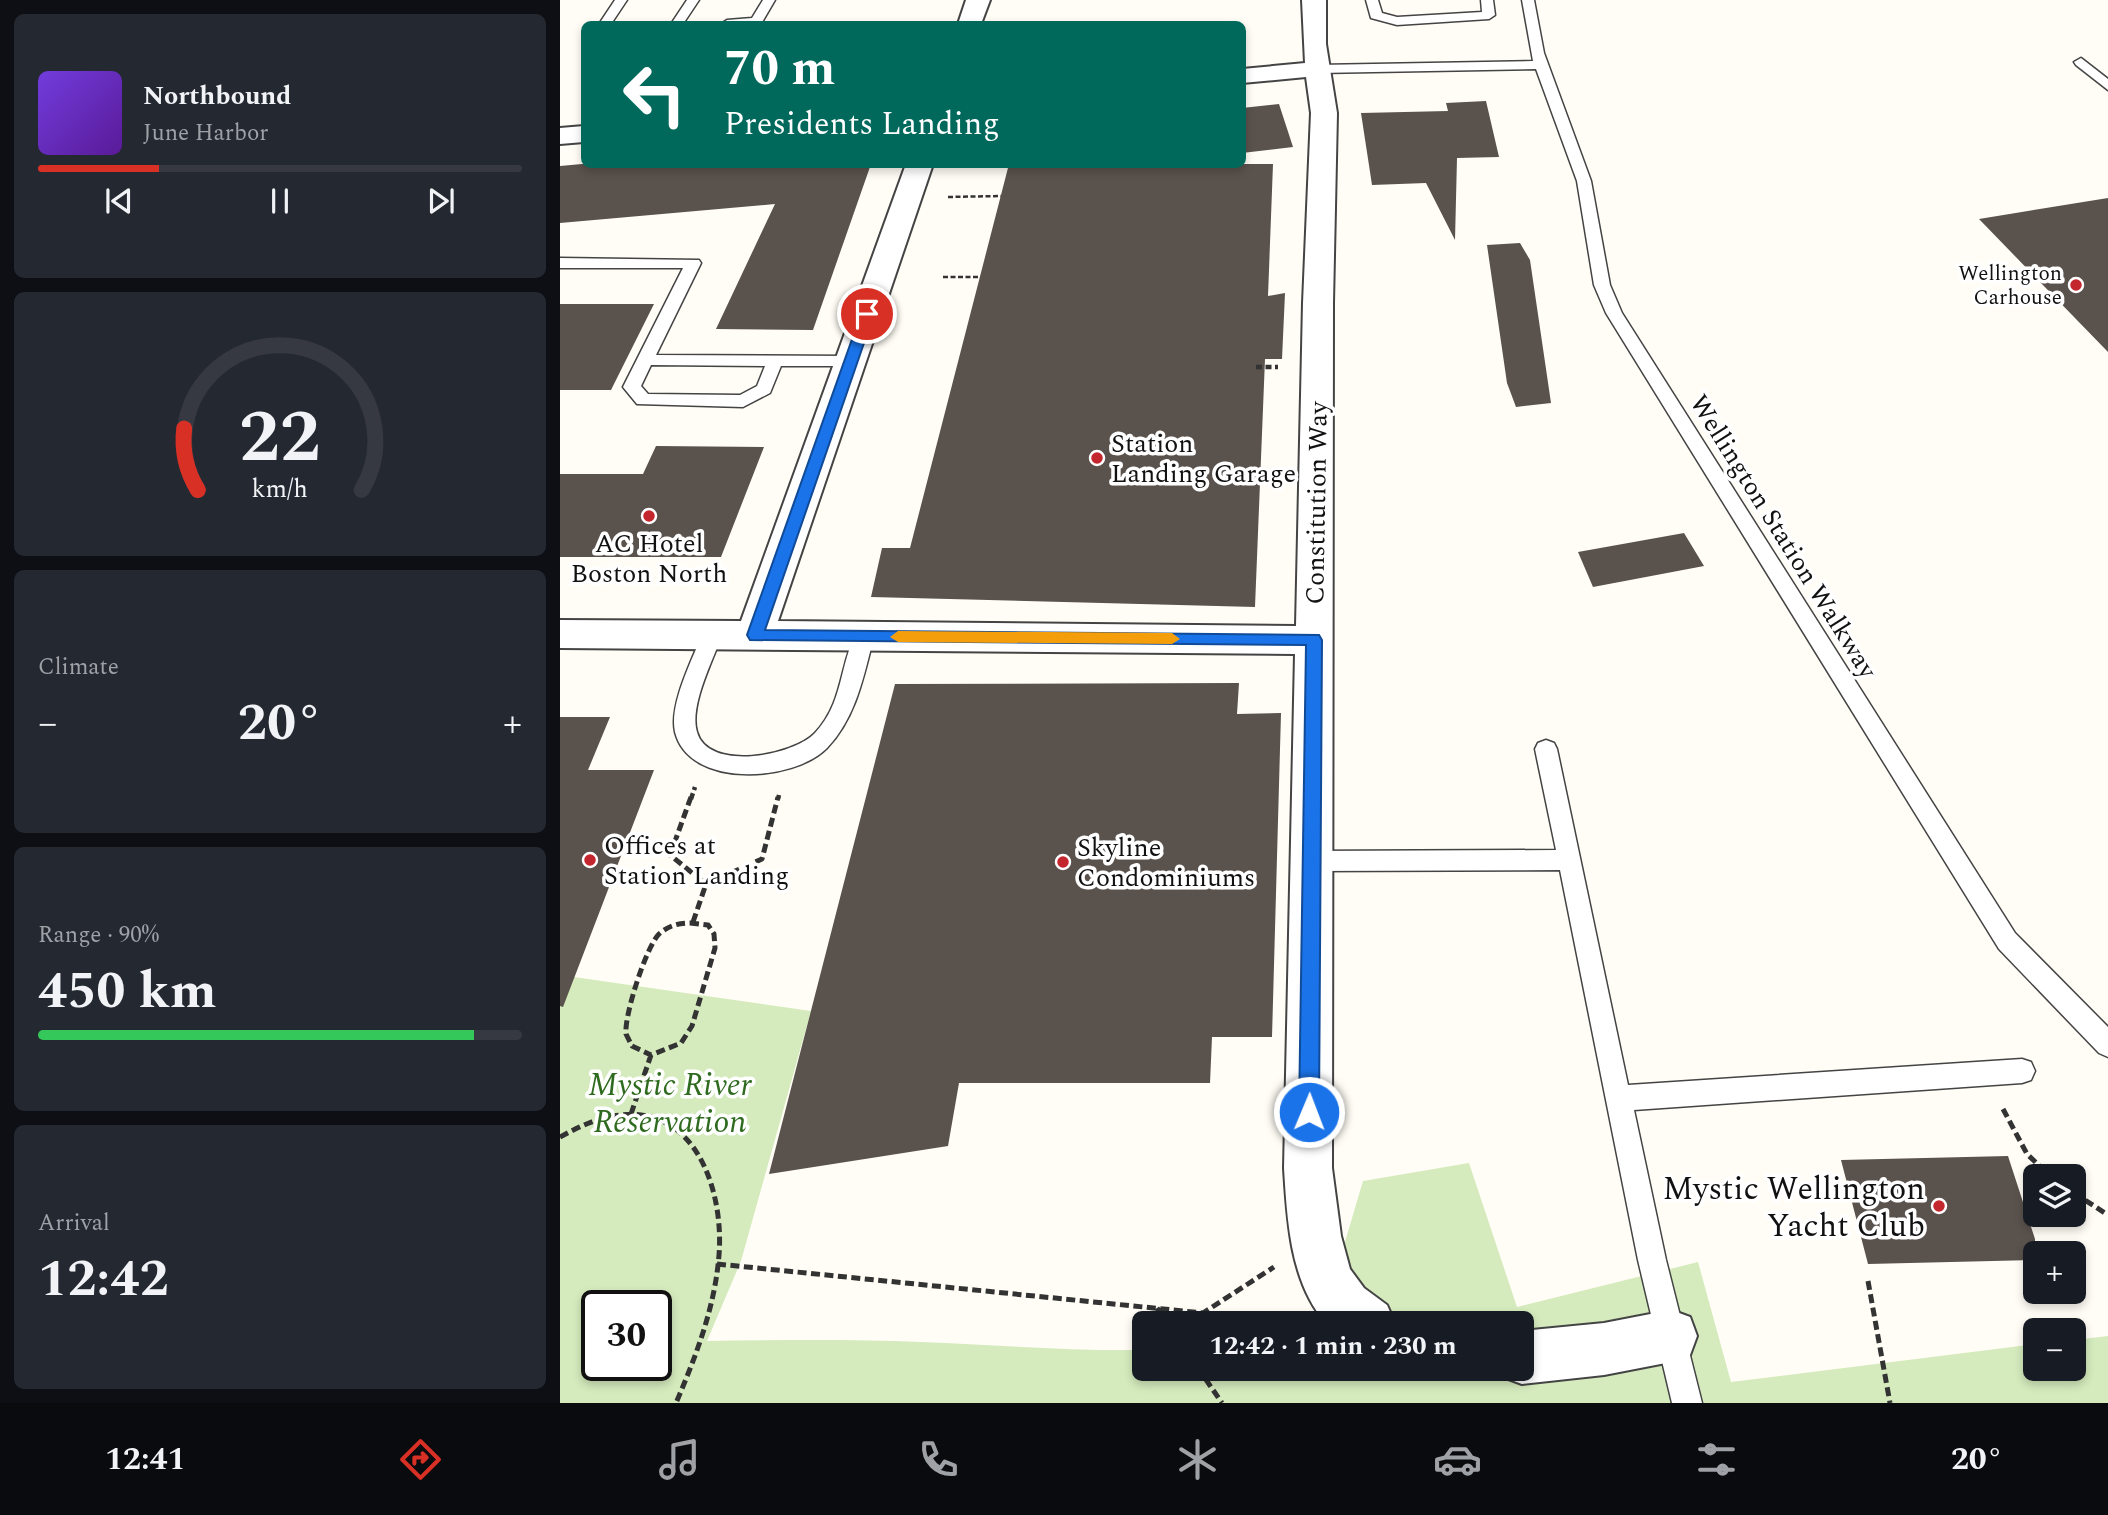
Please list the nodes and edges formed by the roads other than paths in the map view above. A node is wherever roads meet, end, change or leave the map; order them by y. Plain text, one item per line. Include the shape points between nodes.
1 (621, 0) edge
2 (693, 0) edge
3 (769, 0) edge
4 (978, 0) edge
5 (1314, 0) edge
6 (1373, 0) edge
7 (1487, 0) edge
8 (1528, 0) edge
9 (607, 21) edge
10 (679, 21) edge
11 (757, 21) edge
12 (971, 21) edge
13 (2081, 62) dead end
14 (1542, 65) junction
15 (1318, 69) junction
16 (1246, 76) edge
17 (2108, 86) edge
18 (581, 134) edge
19 (560, 136) edge
20 (919, 168) edge
21 (560, 262) edge
22 (645, 360) junction
23 (775, 361) junction
24 (851, 361) junction
25 (560, 635) edge
26 (712, 635) junction
27 (755, 635) junction
28 (864, 636) junction
29 (1314, 640) junction
30 (1546, 749) dead end
31 (1569, 860) junction
32 (1311, 861) junction
33 (2108, 1045) edge
34 (2022, 1071) dead end
35 (1618, 1098) junction
36 (1354, 1311) edge
37 (1671, 1336) junction
38 (1534, 1357) edge
39 (1687, 1403) edge

1 - 9 lane
2 - 10 lane
3 - 11 lane
4 - 12 street
5 - 15 street, Constitution Way
6 - 7 lane via 1376,15 1389,21 1489,15
8 - 14 lane, Wellington Station Walkway
13 - 17 lane
14 - 15 lane
14 - 33 lane, Wellington Station Walkway via 1584,181 1602,285 1614,313 2007,941
15 - 16 street
15 - 29 street, Constitution Way via 1324,113
18 - 19 street
20 - 24 street
21 - 22 lane via 693,263
22 - 23 lane
22 - 23 lane via 632,387 643,400 730,401 743,401 764,388
23 - 24 lane
24 - 27 street
25 - 26 street
26 - 27 street
26 - 28 lane via 686,711 686,731 691,746 706,757 743,765 765,765 813,748 845,707
27 - 28 street
28 - 29 street
29 - 32 street, Constitution Way
30 - 31 lane
31 - 32 lane
31 - 35 lane
32 - 36 street, Constitution Way via 1308,1168 1325,1271 1338,1298
34 - 35 lane
35 - 37 lane
37 - 38 street
37 - 39 lane

